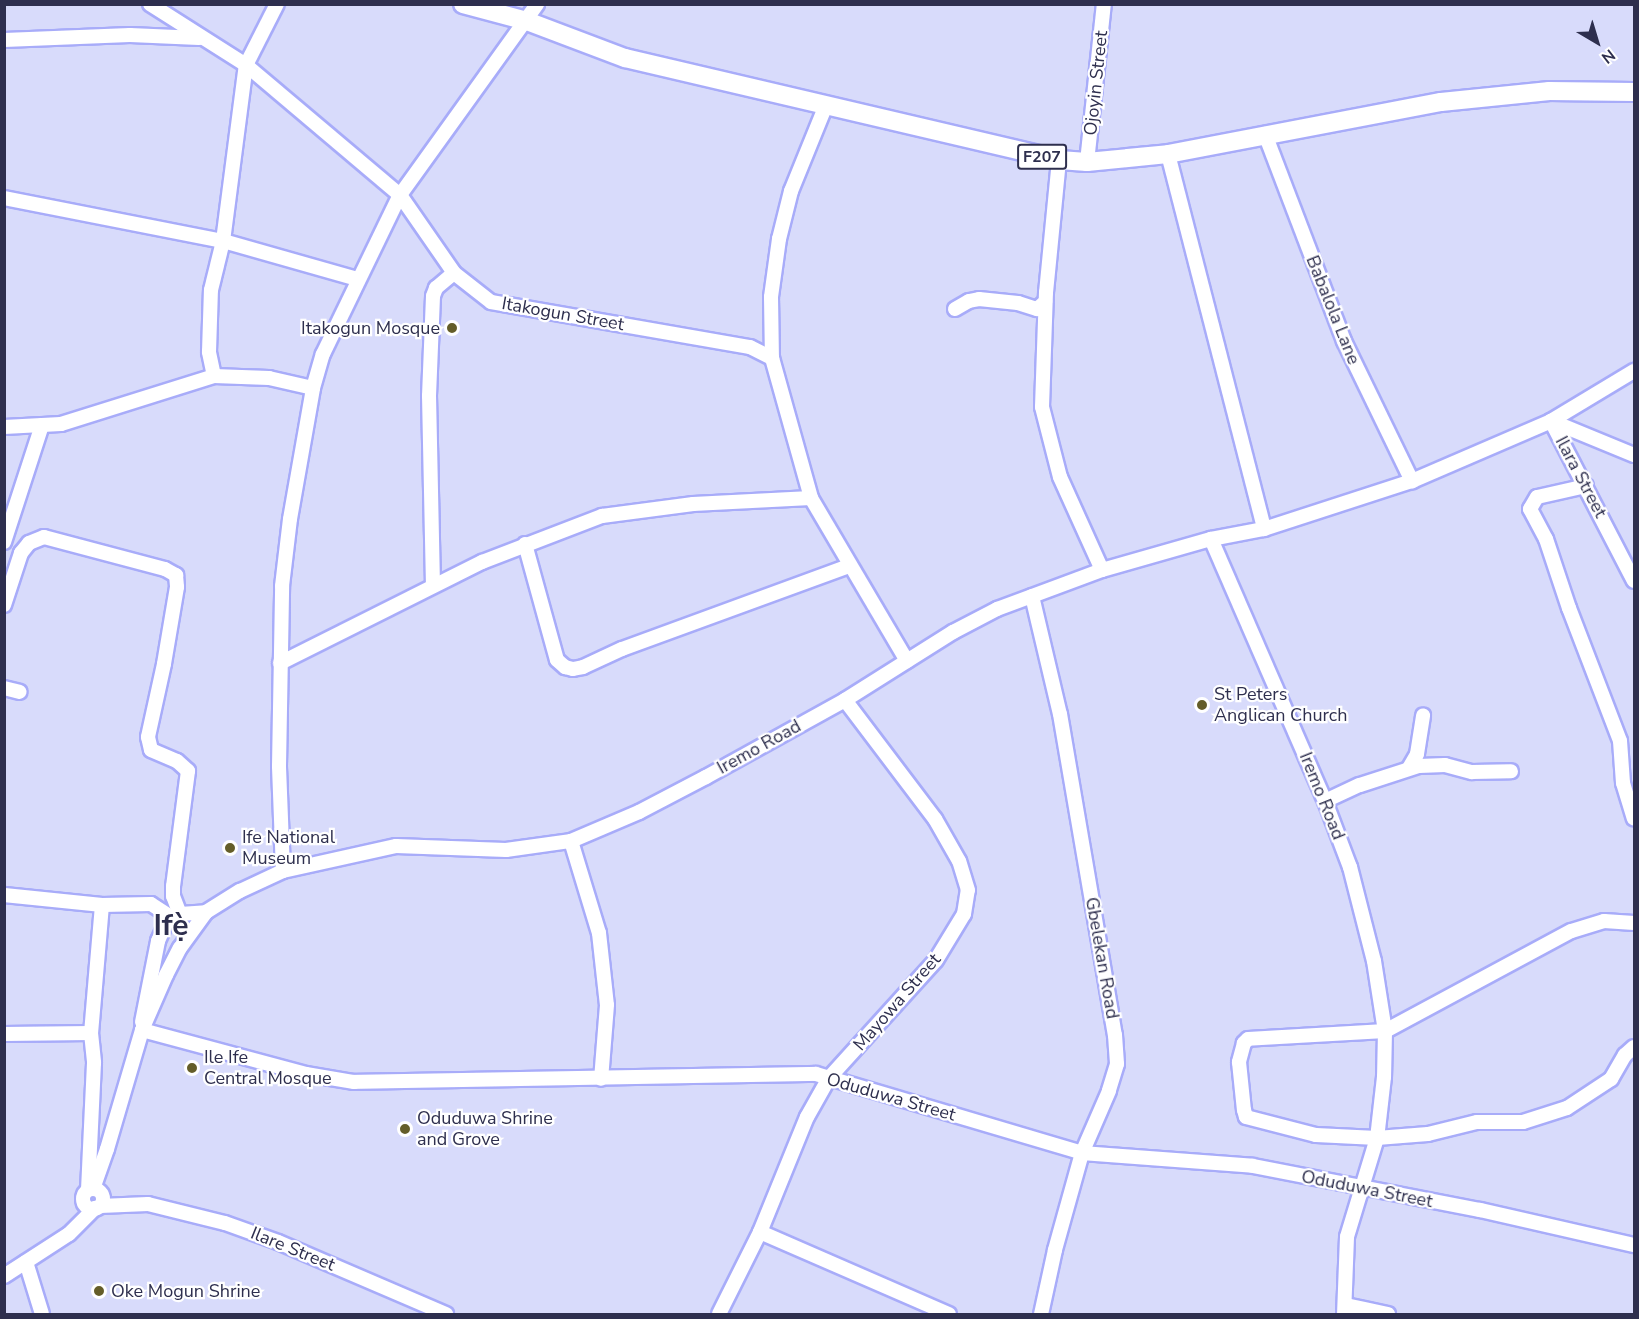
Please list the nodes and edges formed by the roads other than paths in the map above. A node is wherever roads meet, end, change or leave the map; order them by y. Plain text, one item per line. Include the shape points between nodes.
1 (150, 4) edge
2 (278, 4) edge
3 (463, 4) edge
4 (537, 4) edge
5 (1104, 4) edge
6 (527, 21) junction
7 (200, 38) junction
8 (4, 40) edge
9 (246, 65) junction
10 (1635, 92) edge
11 (826, 105) junction
12 (1265, 134) junction
13 (1168, 154) junction
14 (1059, 160) junction
15 (1087, 162) junction
16 (400, 195) junction
17 (4, 198) edge
18 (223, 240) junction
19 (454, 273) junction
20 (357, 279) junction
21 (1045, 302) junction
22 (956, 309) dead end
23 (772, 358) junction
24 (1635, 371) edge
25 (214, 376) junction
26 (313, 388) junction
27 (1551, 421) junction
28 (42, 425) junction
29 (4, 427) edge
30 (1635, 455) edge
31 (1412, 481) junction
32 (1586, 486) junction
33 (811, 498) junction
34 (1263, 529) junction
35 (1211, 539) junction
36 (4, 542) edge
37 (525, 544) junction
38 (849, 566) junction
39 (1102, 570) junction
40 (1635, 581) edge
41 (433, 586) junction
42 (1032, 596) junction
43 (4, 605) edge
44 (907, 661) junction
45 (280, 663) junction
46 (4, 688) edge
47 (20, 692) dead end
48 (845, 700) junction
49 (1423, 715) dead end
50 (1408, 768) junction
51 (1511, 771) dead end
52 (1325, 801) junction
53 (1635, 818) edge
54 (571, 841) junction
55 (283, 871) junction
56 (4, 895) edge
57 (102, 905) junction
58 (206, 912) junction
59 (176, 916) junction
60 (1635, 922) edge
61 (158, 941) junction
62 (180, 948) junction
63 (142, 1030) junction
64 (1385, 1031) junction
65 (91, 1033) junction
66 (4, 1034) edge
67 (1635, 1047) edge
68 (829, 1078) junction
69 (601, 1079) junction
70 (1377, 1138) junction
71 (1082, 1153) junction
72 (1362, 1189) junction
73 (95, 1198) junction
74 (760, 1232) junction
75 (1635, 1245) edge
76 (26, 1262) junction
77 (4, 1276) edge
78 (1345, 1310) edge
79 (42, 1314) edge
80 (446, 1314) edge
81 (719, 1314) edge
82 (950, 1314) edge
83 (1041, 1314) edge
84 (1388, 1314) edge

1 - 7 street, Itakogun Street
2 - 9 street
3 - 6 main road, F207
4 - 6 street
5 - 15 street, Ojoyin Street
6 - 11 main road, F207 via 624,58
6 - 16 street
7 - 8 street via 130,35
7 - 9 street, Itakogun Street
9 - 16 street, Itakogun Street
9 - 18 street
10 - 12 main road, F207 via 1549,91 1441,102
11 - 14 main road, F207
11 - 23 street via 791,191 779,239 771,297
12 - 13 main road, F207
12 - 31 street, Babalola Lane via 1344,341
13 - 15 main road, F207
13 - 34 street
14 - 15 main road, F207
14 - 21 street
16 - 19 street, Itakogun Street
16 - 20 street
17 - 18 street
18 - 20 street
18 - 25 street via 211,290 209,352
19 - 23 street, Itakogun Street via 491,302 750,347
19 - 41 street via 436,288 433,296 429,396
20 - 26 street via 323,354
21 - 22 street via 1037,309 979,299
21 - 39 street via 1042,385 1046,427 1060,477
23 - 33 street
24 - 27 street, Iremo Road
25 - 26 street via 269,378
25 - 28 street via 61,424
26 - 45 street via 290,519 282,586
27 - 30 street, Ilara Street
27 - 31 street, Iremo Road
27 - 32 street, Ilara Street
28 - 29 street
28 - 36 street
31 - 34 street, Iremo Road
32 - 40 street, Ilara Street
32 - 53 street via 1538,497 1530,509 1546,539 1620,741 1623,783
33 - 37 street via 649,508 602,516
33 - 38 street
34 - 35 street, Iremo Road
35 - 39 street, Iremo Road
35 - 52 street, Iremo Road
37 - 38 street via 557,660 573,669
37 - 41 street
38 - 44 street
39 - 42 street, Iremo Road
41 - 45 street
42 - 44 street, Iremo Road via 979,618
42 - 71 street, Gbelekan Road via 1060,714 1115,1035 1117,1064
43 - 59 street via 21,553 29,543 44,537 176,575 170,631 148,737 151,750 177,760 188,771 173,886
44 - 48 street, Iremo Road
45 - 55 street
46 - 47 street
48 - 54 street, Iremo Road via 639,812
48 - 68 street, Mayowa Street via 934,819 959,861 968,890 964,914 936,960
49 - 50 street via 1417,754
50 - 51 street via 1445,765 1463,771
50 - 52 street
52 - 64 street, Iremo Road via 1350,867 1374,961
54 - 55 street, Iremo Road via 506,850 396,846
54 - 69 street via 599,933 607,1005
55 - 58 street, Iremo Road
56 - 57 street
57 - 59 street via 151,904
57 - 65 street
58 - 59 street
58 - 62 street
59 - 61 street
60 - 64 street via 1604,921 1571,931
61 - 62 street
61 - 63 street
62 - 63 street
63 - 69 street, Oduduwa Street via 306,1074 354,1082
63 - 73 street
64 - 70 street, Iremo Road
64 - 70 street via 1254,1037 1244,1043 1239,1062 1246,1117 1316,1135
65 - 66 street
65 - 73 street
67 - 70 street via 1625,1055 1611,1079 1567,1108 1523,1122 1476,1122 1428,1134
68 - 69 street, Oduduwa Street via 816,1074
68 - 71 street, Oduduwa Street
68 - 74 street, Mayowa Street via 807,1117
70 - 72 street, Iremo Road
71 - 72 street, Oduduwa Street via 1253,1166
71 - 83 street, Gbelekan Road
72 - 75 street, Oduduwa Street via 1480,1210
72 - 78 street, Iremo Road via 1347,1237
73 - 76 street via 69,1234
73 - 80 street, Ilare Street via 148,1204 247,1230
74 - 81 street, Mayowa Street
74 - 82 street
76 - 77 street
76 - 79 street
78 - 84 street

